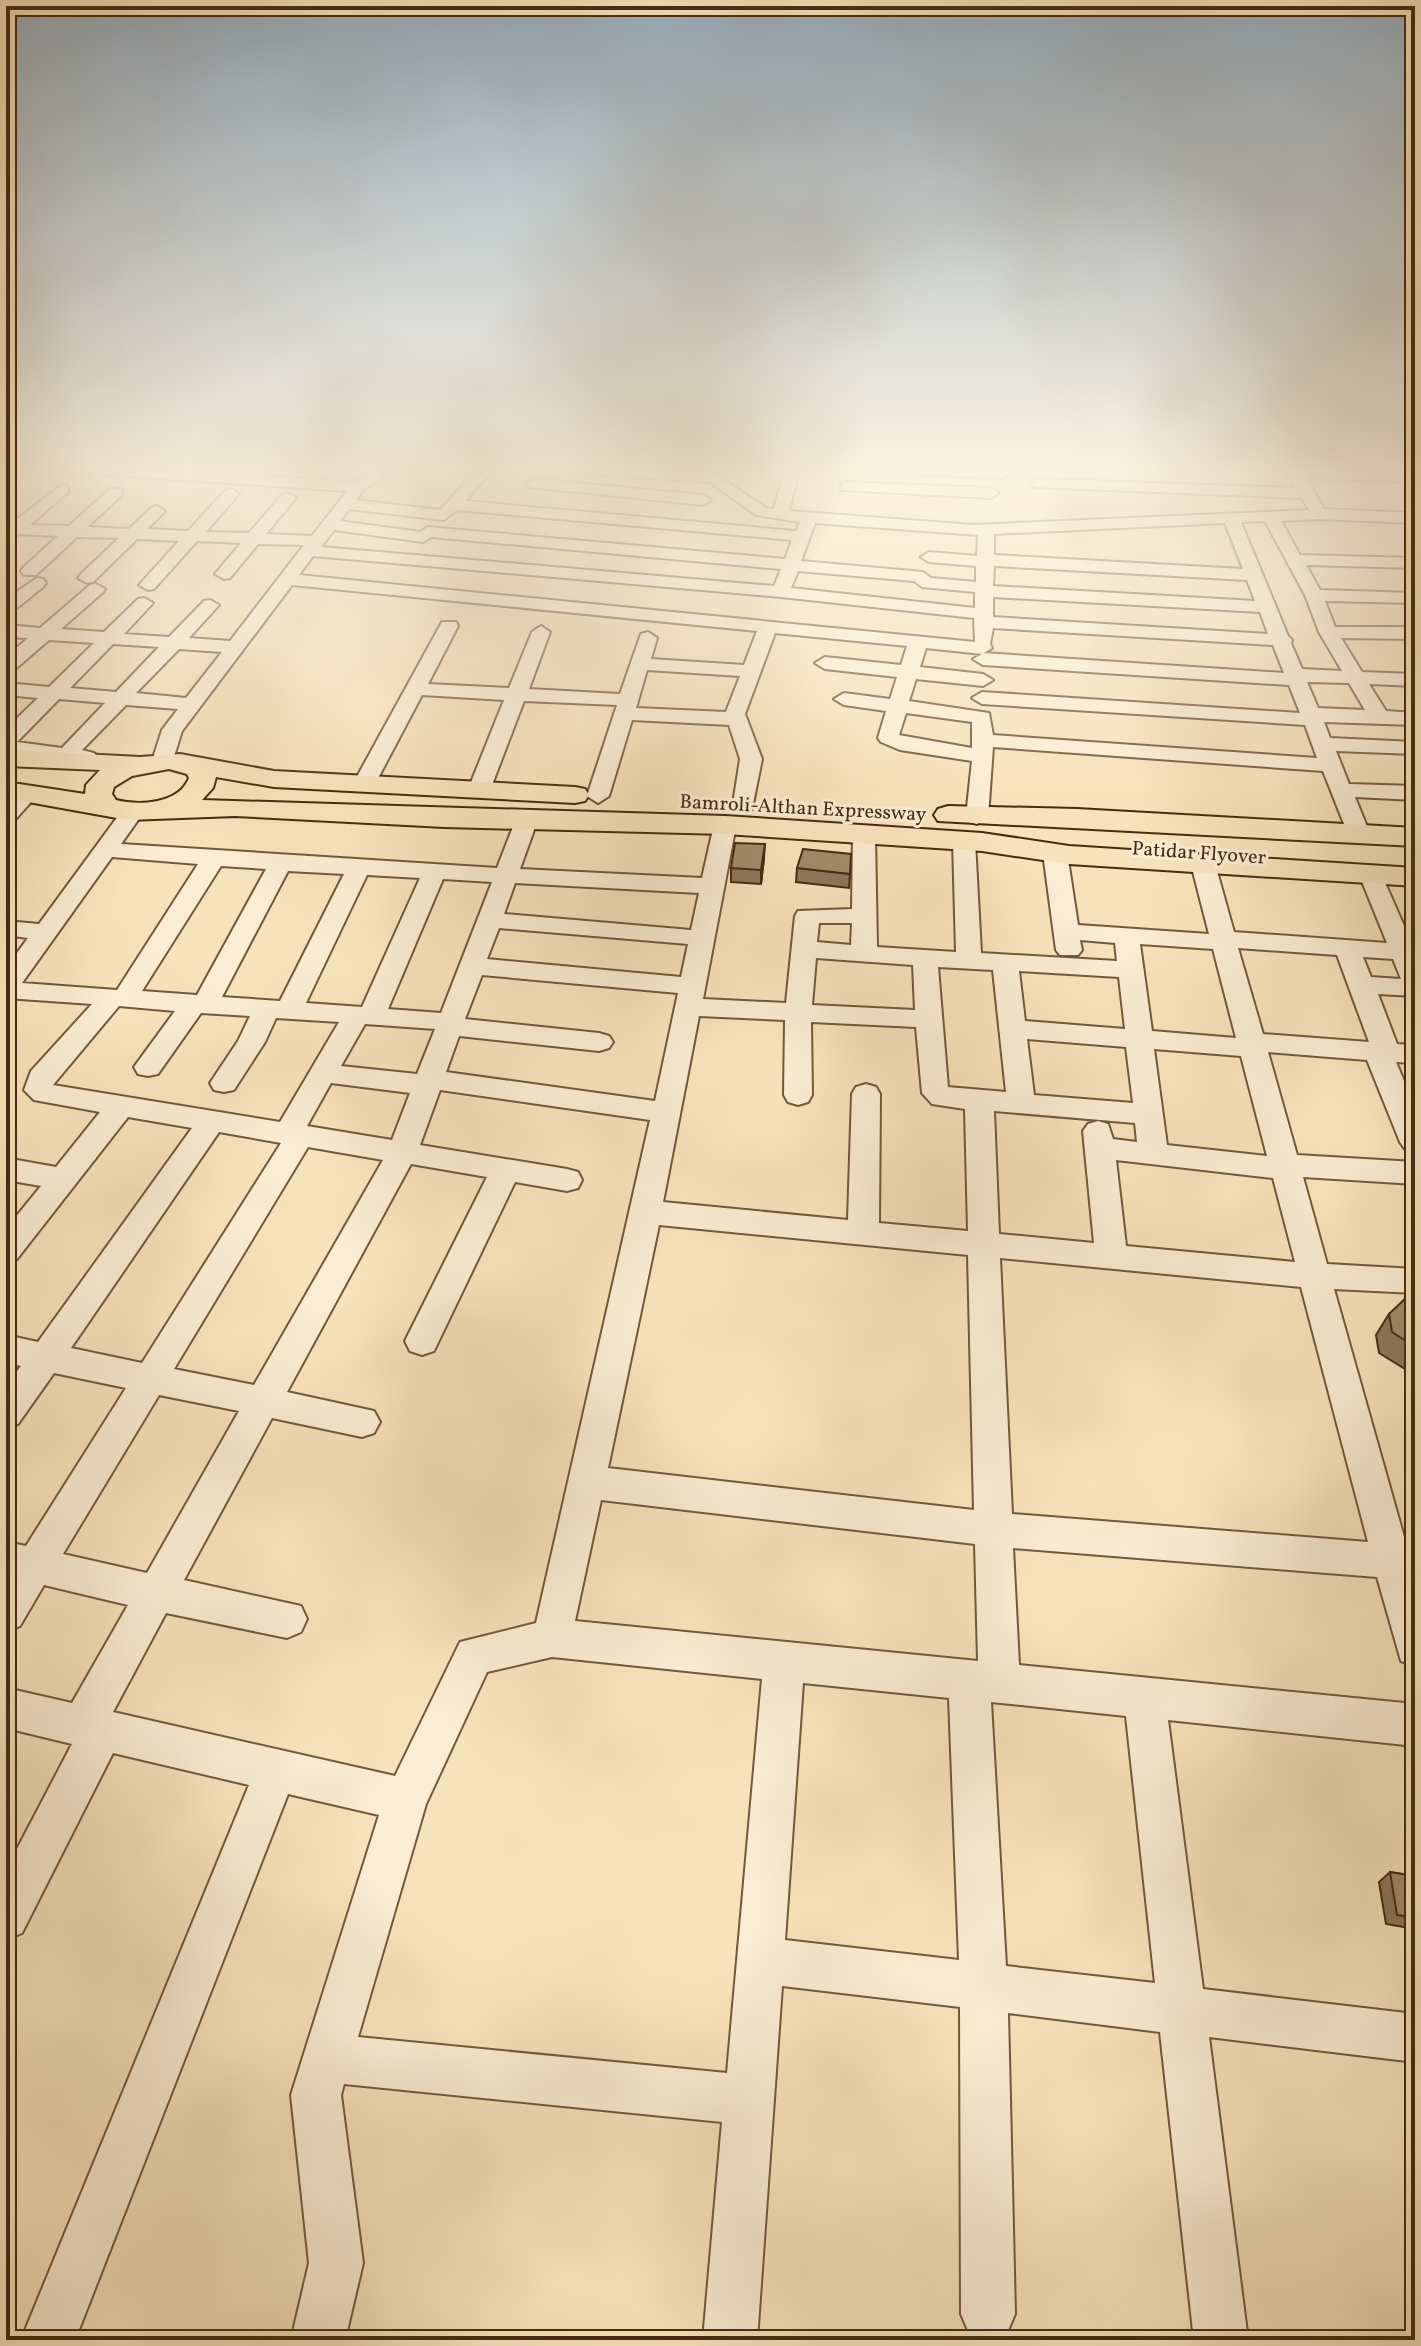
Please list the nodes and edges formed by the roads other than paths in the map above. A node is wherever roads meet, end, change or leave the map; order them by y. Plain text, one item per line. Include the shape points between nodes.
1 (33, 576) edge
2 (97, 576) edge
3 (160, 576) edge
4 (291, 576) edge
5 (603, 576) edge
6 (655, 576) edge
7 (722, 576) edge
8 (787, 576) edge
9 (857, 576) edge
10 (913, 576) edge
11 (922, 576) edge
12 (985, 576) edge
13 (1110, 576) edge
14 (1256, 576) edge
15 (1304, 576) edge
16 (619, 578) junction
17 (289, 579) junction
18 (922, 580) junction
19 (652, 581) junction
20 (716, 587) junction
21 (985, 590) junction
22 (781, 592) junction
23 (1314, 595) junction
24 (1415, 598) edge
25 (1114, 599) junction
26 (849, 600) junction
27 (210, 605) dead end
28 (915, 607) junction
29 (1269, 607) junction
30 (6, 608) edge
31 (596, 610) junction
32 (984, 618) junction
33 (449, 626) dead end
34 (768, 627) junction
35 (1117, 630) junction
36 (6, 631) edge
37 (541, 632) dead end
38 (1328, 632) junction
39 (1415, 633) edge
40 (44, 634) junction
41 (648, 638) dead end
42 (108, 639) junction
43 (1283, 640) junction
44 (918, 642) junction
45 (173, 643) junction
46 (235, 647) junction
47 (983, 654) junction
48 (825, 663) dead end
49 (640, 664) junction
50 (6, 667) edge
51 (751, 671) junction
52 (907, 673) junction
53 (1298, 678) junction
54 (1359, 679) junction
55 (1415, 680) edge
56 (6, 689) edge
57 (415, 689) junction
58 (54, 693) junction
59 (516, 695) junction
60 (120, 698) junction
61 (982, 698) junction
62 (844, 699) dead end
63 (192, 704) junction
64 (626, 706) junction
65 (896, 707) junction
66 (1131, 709) junction
67 (1314, 717) junction
68 (1380, 718) junction
69 (736, 719) junction
70 (1415, 719) edge
71 (6, 744) edge
72 (1324, 744) junction
73 (983, 748) junction
74 (1415, 748) edge
75 (68, 753) junction
76 (6, 758) edge
77 (135, 765) junction
78 (1332, 765) junction
79 (11, 783) edge
80 (364, 784) junction
81 (187, 788) junction
82 (479, 790) junction
83 (1342, 790) junction
84 (1415, 793) edge
85 (598, 796) junction
86 (113, 807) junction
87 (734, 814) junction
88 (6, 816) edge
89 (527, 819) junction
90 (875, 827) junction
91 (979, 830) junction
92 (1359, 834) junction
93 (1415, 837) edge
94 (1040, 840) junction
95 (106, 850) junction
96 (1415, 852) edge
97 (214, 858) junction
98 (281, 863) junction
99 (1203, 864) junction
100 (1415, 866) edge
101 (359, 867) junction
102 (435, 871) junction
103 (1371, 874) junction
104 (506, 875) junction
105 (1415, 877) edge
106 (712, 886) junction
107 (864, 916) junction
108 (489, 920) junction
109 (6, 928) edge
110 (46, 932) junction
111 (1066, 932) junction
112 (1127, 937) junction
113 (702, 938) junction
114 (1224, 941) junction
115 (1347, 948) junction
116 (804, 949) junction
117 (1403, 952) junction
118 (864, 954) junction
119 (925, 958) junction
120 (969, 960) junction
121 (1005, 962) junction
122 (472, 966) junction
123 (1072, 966) junction
124 (1131, 970) junction
125 (1361, 985) junction
126 (1415, 985) edge
127 (6, 988) edge
128 (690, 997) junction
129 (118, 999) junction
130 (198, 1005) junction
131 (277, 1011) junction
132 (798, 1013) junction
133 (364, 1017) junction
134 (930, 1019) junction
135 (450, 1024) junction
136 (1015, 1029) junction
137 (1141, 1039) junction
138 (599, 1042) dead end
139 (1252, 1045) junction
140 (1382, 1052) junction
141 (1415, 1054) edge
142 (148, 1067) dead end
143 (323, 1073) junction
144 (428, 1082) junction
145 (224, 1083) dead end
146 (866, 1094) dead end
147 (798, 1095) dead end
148 (979, 1100) junction
149 (1021, 1103) junction
150 (121, 1106) junction
151 (1093, 1109) junction
152 (666, 1112) junction
153 (1149, 1114) junction
154 (212, 1121) junction
155 (1413, 1133) edge
156 (294, 1135) junction
157 (1101, 1148) junction
158 (402, 1153) junction
159 (1153, 1154) junction
160 (1286, 1167) junction
161 (6, 1169) edge
162 (506, 1170) junction
163 (1415, 1173) edge
164 (63, 1179) junction
165 (567, 1180) dead end
166 (646, 1212) junction
167 (863, 1233) junction
168 (982, 1244) junction
169 (6, 1251) edge
170 (1111, 1256) junction
171 (1315, 1276) junction
172 (1415, 1281) edge
173 (422, 1341) dead end
174 (6, 1349) edge
175 (45, 1357) junction
176 (150, 1379) junction
177 (261, 1402) junction
178 (6, 1414) edge
179 (362, 1422) dead end
180 (587, 1482) junction
181 (993, 1529) junction
182 (1392, 1561) junction
183 (20, 1562) edge
184 (155, 1593) junction
185 (6, 1613) edge
186 (287, 1619) dead end
187 (552, 1638) junction
188 (1415, 1647) edge
189 (784, 1662) junction
190 (984, 1681) junction
191 (1145, 1698) junction
192 (6, 1708) edge
193 (1415, 1725) edge
194 (92, 1728) junction
195 (276, 1771) junction
196 (406, 1800) junction
197 (6, 1917) edge
198 (760, 1960) junction
199 (984, 1988) junction
200 (1180, 2011) junction
201 (1415, 2038) edge
202 (327, 2058) junction
203 (749, 2100) junction
204 (988, 2314) dead end
205 (48, 2340) edge
206 (318, 2340) edge
207 (730, 2340) edge
208 (1221, 2340) edge

1 - 30 street
2 - 40 street
3 - 42 street
4 - 17 street
5 - 16 street
6 - 19 street
7 - 20 street
8 - 22 street
9 - 26 street
10 - 18 street
11 - 18 street
12 - 21 street
13 - 25 street
14 - 29 street
15 - 23 street
16 - 19 street
16 - 31 street
17 - 31 street
17 - 46 street
18 - 21 street
18 - 28 street
19 - 20 street
20 - 22 street
21 - 25 street
21 - 32 street
22 - 26 street
23 - 24 street
23 - 38 street
25 - 29 street
25 - 35 street
26 - 28 street
27 - 45 street
28 - 32 street
29 - 43 street
31 - 34 street
32 - 35 street
32 - 47 street
33 - 57 street
34 - 44 street
34 - 51 street
35 - 43 street
35 - 66 street
36 - 40 street
37 - 59 street
38 - 39 street
38 - 54 street
40 - 42 street
40 - 50 street
41 - 49 street
42 - 45 street
42 - 58 street
43 - 53 street
44 - 47 street
44 - 52 street
45 - 46 street
45 - 60 street
46 - 63 street
47 - 61 street
47 - 66 street
48 - 52 street
49 - 51 street
49 - 64 street
51 - 69 street
52 - 61 street
52 - 65 street
53 - 54 street
53 - 66 street
53 - 67 street
54 - 55 street
54 - 68 street
56 - 58 street
57 - 59 street
57 - 80 street
58 - 60 street
58 - 71 street
59 - 64 street
59 - 82 street
60 - 63 street
60 - 75 street
61 - 65 street
61 - 66 street
61 - 73 street
62 - 65 street
63 - 77 street
64 - 69 street
64 - 85 street
65 - 73 street via 887,733 893,741
66 - 67 street
66 - 73 street
66 - 78 street
67 - 68 street
67 - 72 street
68 - 70 street
69 - 87 street via 751,759
71 - 75 street
72 - 74 street
72 - 78 street
73 - 91 street
75 - 77 street
76 - 77 main road
77 - 79 main road
77 - 81 main road
77 - 86 main road via 102,784 98,792
78 - 83 street
79 - 86 main road
79 - 88 street
80 - 81 main road, Bamroli-Althan Expressway via 274,779
80 - 82 main road, Bamroli-Althan Expressway
81 - 86 main road
81 - 89 main road via 235,808
81 - 90 main road via 404,806 732,816
82 - 85 main road, Bamroli-Althan Expressway
83 - 84 street
83 - 92 street
85 - 87 main road, Bamroli-Althan Expressway
86 - 95 street
87 - 89 main road
87 - 90 main road
87 - 106 street
89 - 104 street
90 - 91 main road
90 - 107 street
91 - 92 main road via 1077,818
91 - 94 main road
91 - 120 street
92 - 93 main road
94 - 96 main road, Patidar Flyover
94 - 99 main road
94 - 100 main road, Patidar Flyover
94 - 111 street
95 - 97 street
95 - 110 street
97 - 98 street
97 - 129 street
98 - 101 street
98 - 130 street
99 - 103 main road
99 - 114 street
101 - 102 street
101 - 131 street
102 - 104 street
102 - 133 street
103 - 105 main road
103 - 117 street
104 - 106 street
104 - 108 street
106 - 113 street
107 - 116 street via 812,913 807,916
107 - 118 street
108 - 113 street
108 - 122 street
109 - 110 street
110 - 127 street
111 - 112 street
111 - 123 street
112 - 114 street
112 - 124 street
113 - 128 street
114 - 115 street
114 - 139 street
115 - 117 street
115 - 125 street
116 - 118 street
116 - 132 street
117 - 126 street
118 - 119 street
119 - 120 street
119 - 134 street
120 - 121 street
121 - 123 street
121 - 136 street
122 - 128 street
122 - 135 street
123 - 124 street
124 - 137 street
125 - 126 street
125 - 140 street
127 - 129 street
128 - 132 street
128 - 152 street
129 - 130 street
129 - 150 street via 41,1078 38,1090
130 - 131 street
130 - 142 street
131 - 133 street
131 - 145 street
132 - 134 street
132 - 147 street
133 - 135 street
133 - 143 street
134 - 148 street via 936,1093
135 - 138 street
135 - 144 street
136 - 137 street
136 - 149 street
137 - 139 street
137 - 153 street
139 - 140 street
139 - 160 street
140 - 141 street
140 - 155 street
143 - 144 street
143 - 156 street
144 - 152 street
144 - 158 street
146 - 167 street
148 - 149 street
148 - 168 street
149 - 151 street
150 - 154 street
150 - 164 street
151 - 153 street
151 - 157 street
152 - 166 street
153 - 159 street
154 - 156 street
154 - 175 street
156 - 158 street
156 - 176 street
157 - 159 street
157 - 170 street
158 - 162 street
158 - 177 street
159 - 160 street
160 - 163 street
160 - 171 street
161 - 164 street
162 - 165 street
162 - 173 street
164 - 169 street
166 - 167 street
166 - 180 street
167 - 168 street
168 - 170 street
168 - 181 street
170 - 171 street
171 - 172 street
171 - 182 street
174 - 175 street
175 - 176 street
175 - 178 street
176 - 177 street
176 - 183 street
177 - 179 street
177 - 184 street
180 - 181 street
180 - 187 street
181 - 182 street
181 - 190 street
182 - 188 street
183 - 184 street
183 - 185 street
184 - 186 street
184 - 194 street
187 - 189 street
187 - 196 street via 474,1656
189 - 190 street
189 - 198 street
190 - 191 street
190 - 199 street
191 - 193 street
191 - 200 street
192 - 194 street
194 - 195 street
194 - 197 street
195 - 196 street
195 - 205 street
196 - 202 street
198 - 199 street
198 - 203 street
199 - 200 street
199 - 204 street
200 - 201 street
200 - 208 street
202 - 203 street
202 - 206 street via 316,2095 336,2263
203 - 207 street

